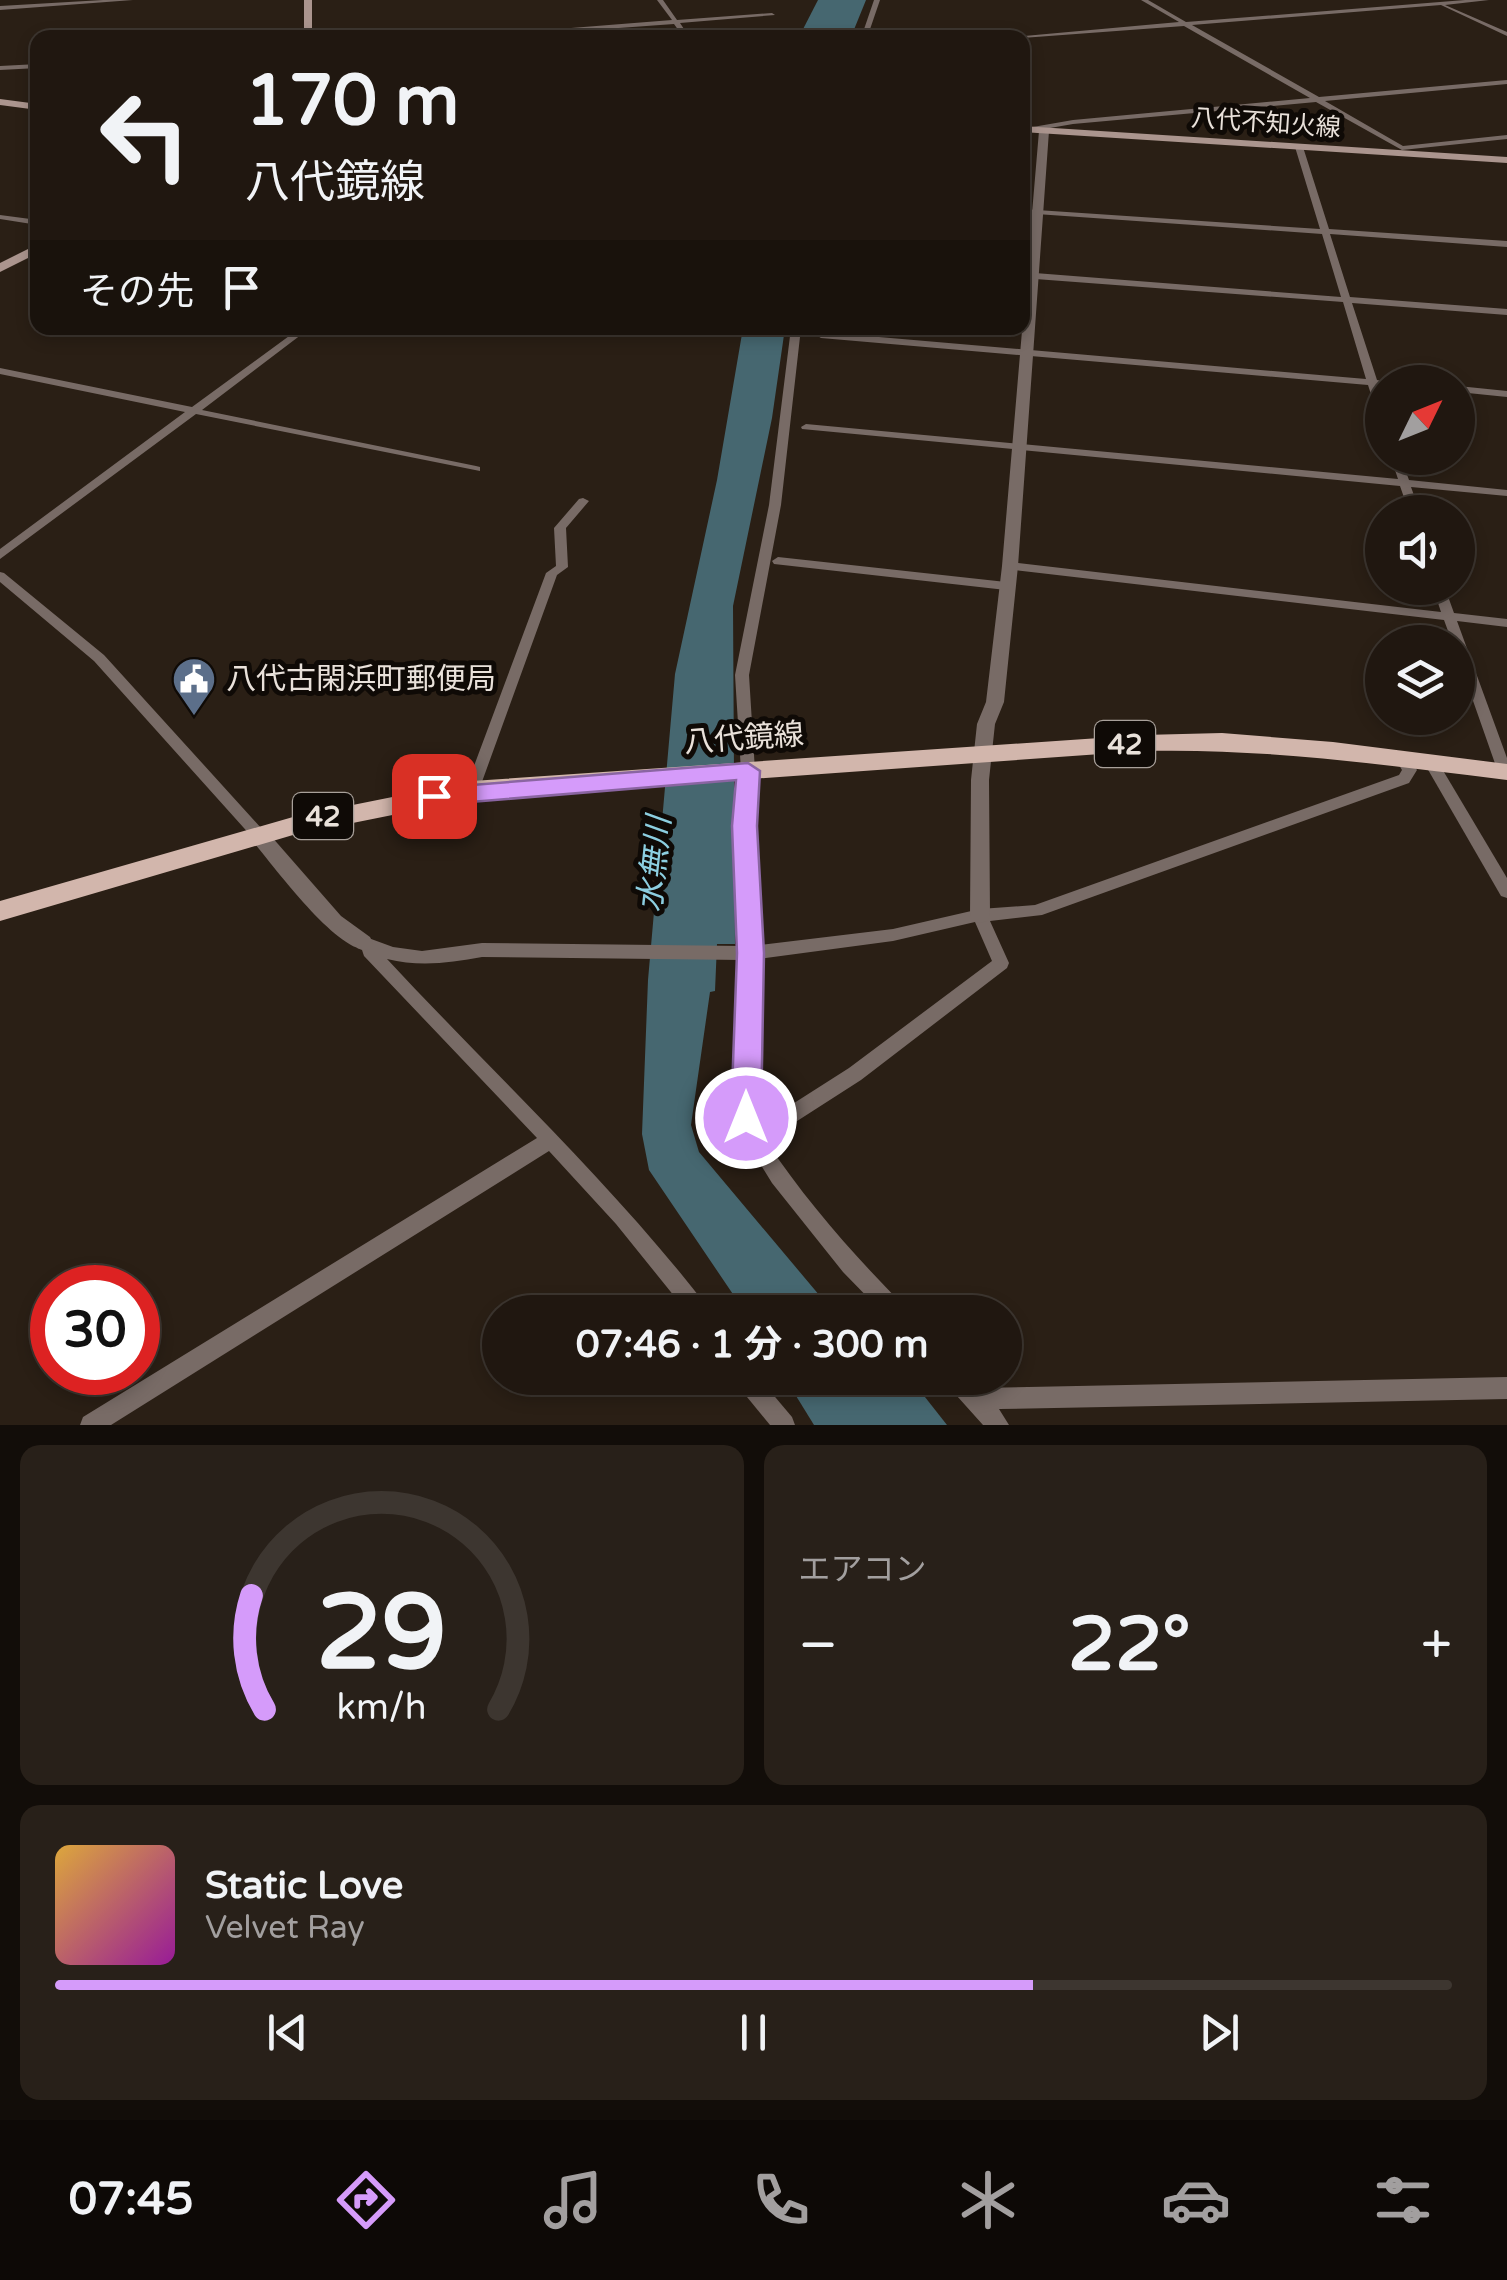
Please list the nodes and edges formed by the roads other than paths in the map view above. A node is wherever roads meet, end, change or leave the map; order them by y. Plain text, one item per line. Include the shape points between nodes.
1 (130, 0) edge
2 (308, 0) edge
3 (660, 0) edge
4 (877, 0) edge
5 (1144, 0) edge
6 (1428, 0) edge
7 (1486, 0) edge
8 (1438, 4) junction
9 (0, 8) edge
10 (772, 15) dead end
11 (675, 22) junction
12 (1184, 23) junction
13 (308, 30) edge
14 (562, 30) edge
15 (680, 30) edge
16 (867, 30) edge
17 (1507, 34) edge
18 (1030, 36) edge
19 (30, 66) edge
20 (0, 68) edge
21 (1507, 82) edge
22 (1318, 100) junction
23 (3, 104) edge
24 (30, 106) edge
25 (1032, 130) edge
26 (1507, 137) edge
27 (1299, 147) junction
28 (1507, 160) edge
29 (1030, 212) edge
30 (0, 216) edge
31 (30, 222) edge
32 (1328, 232) junction
33 (1507, 244) edge
34 (30, 252) edge
35 (0, 268) edge
36 (1030, 275) edge
37 (1347, 300) junction
38 (1507, 312) edge
39 (296, 335) edge
40 (795, 335) edge
41 (821, 335) dead end
42 (1024, 335) edge
43 (1024, 352) junction
44 (1372, 365) edge
45 (0, 371) edge
46 (1365, 381) edge
47 (1475, 391) edge
48 (1507, 394) edge
49 (193, 410) junction
50 (806, 428) dead end
51 (1018, 447) junction
52 (476, 469) dead end
53 (1401, 475) edge
54 (1404, 484) junction
55 (1507, 493) edge
56 (1408, 495) edge
57 (582, 501) dead end
58 (0, 556) edge
59 (778, 561) dead end
60 (1010, 566) junction
61 (0, 576) edge
62 (1006, 586) junction
63 (1445, 605) edge
64 (1448, 615) junction
65 (1507, 623) edge
66 (984, 754) junction
67 (1404, 760) junction
68 (1430, 761) junction
69 (746, 771) junction
70 (1506, 772) edge
71 (472, 790) junction
72 (256, 833) junction
73 (1507, 892) edge
74 (0, 911) edge
75 (980, 916) junction
76 (363, 943) junction
77 (750, 953) junction
78 (754, 1139) junction
79 (551, 1140) junction
80 (686, 1295) edge
81 (880, 1295) edge
82 (1507, 1388) edge
83 (760, 1395) edge
84 (971, 1395) edge
85 (975, 1399) junction
86 (91, 1425) edge
87 (784, 1425) edge
88 (998, 1425) edge

1 - 9 street
2 - 13 main road
3 - 11 street
4 - 16 street
5 - 12 street
6 - 8 street
7 - 8 street
8 - 12 street
8 - 17 street
10 - 11 street
11 - 14 street
11 - 15 street
12 - 18 street
12 - 22 street
19 - 20 street
21 - 22 street
22 - 25 street
22 - 26 street via 1402,148
23 - 24 main road
25 - 27 main road, 八代不知火線
25 - 29 street
27 - 28 main road, 八代不知火線
27 - 32 street
29 - 32 street
30 - 31 street
32 - 33 street
32 - 37 street
34 - 35 main road
36 - 37 street
37 - 38 street
37 - 44 street
39 - 49 street
40 - 69 street via 775,505 742,675
41 - 43 street
42 - 43 street
43 - 46 street
43 - 51 street
45 - 49 street
47 - 48 street
49 - 52 street
49 - 58 street
50 - 51 street
51 - 54 street
51 - 60 street
53 - 54 street
54 - 55 street
54 - 56 street
57 - 71 street via 560,528 562,568 552,573
59 - 62 street
60 - 62 street
60 - 64 street
61 - 72 street via 99,658
62 - 66 street
63 - 64 street
64 - 65 street
64 - 70 street
66 - 67 main road, 八代鏡線 / 42 via 1222,741
66 - 69 main road, 八代鏡線 / 42
66 - 75 street
67 - 68 main road, 八代鏡線 / 42
67 - 75 street via 1410,770 1404,779 1036,911
68 - 70 main road, 八代鏡線 / 42
68 - 73 street
69 - 71 main road, 八代鏡線 / 42
69 - 77 street
71 - 72 main road, 八代鏡線 / 42
72 - 74 main road, 八代鏡線 / 42
72 - 76 street via 334,922
75 - 77 street
75 - 78 street via 1001,963 855,1074
76 - 77 street via 391,956 482,950
76 - 79 street
77 - 78 street via 746,1118
78 - 81 street via 826,1236
79 - 80 street via 602,1190
79 - 86 street
82 - 85 street
83 - 87 street
84 - 85 street
85 - 88 street

